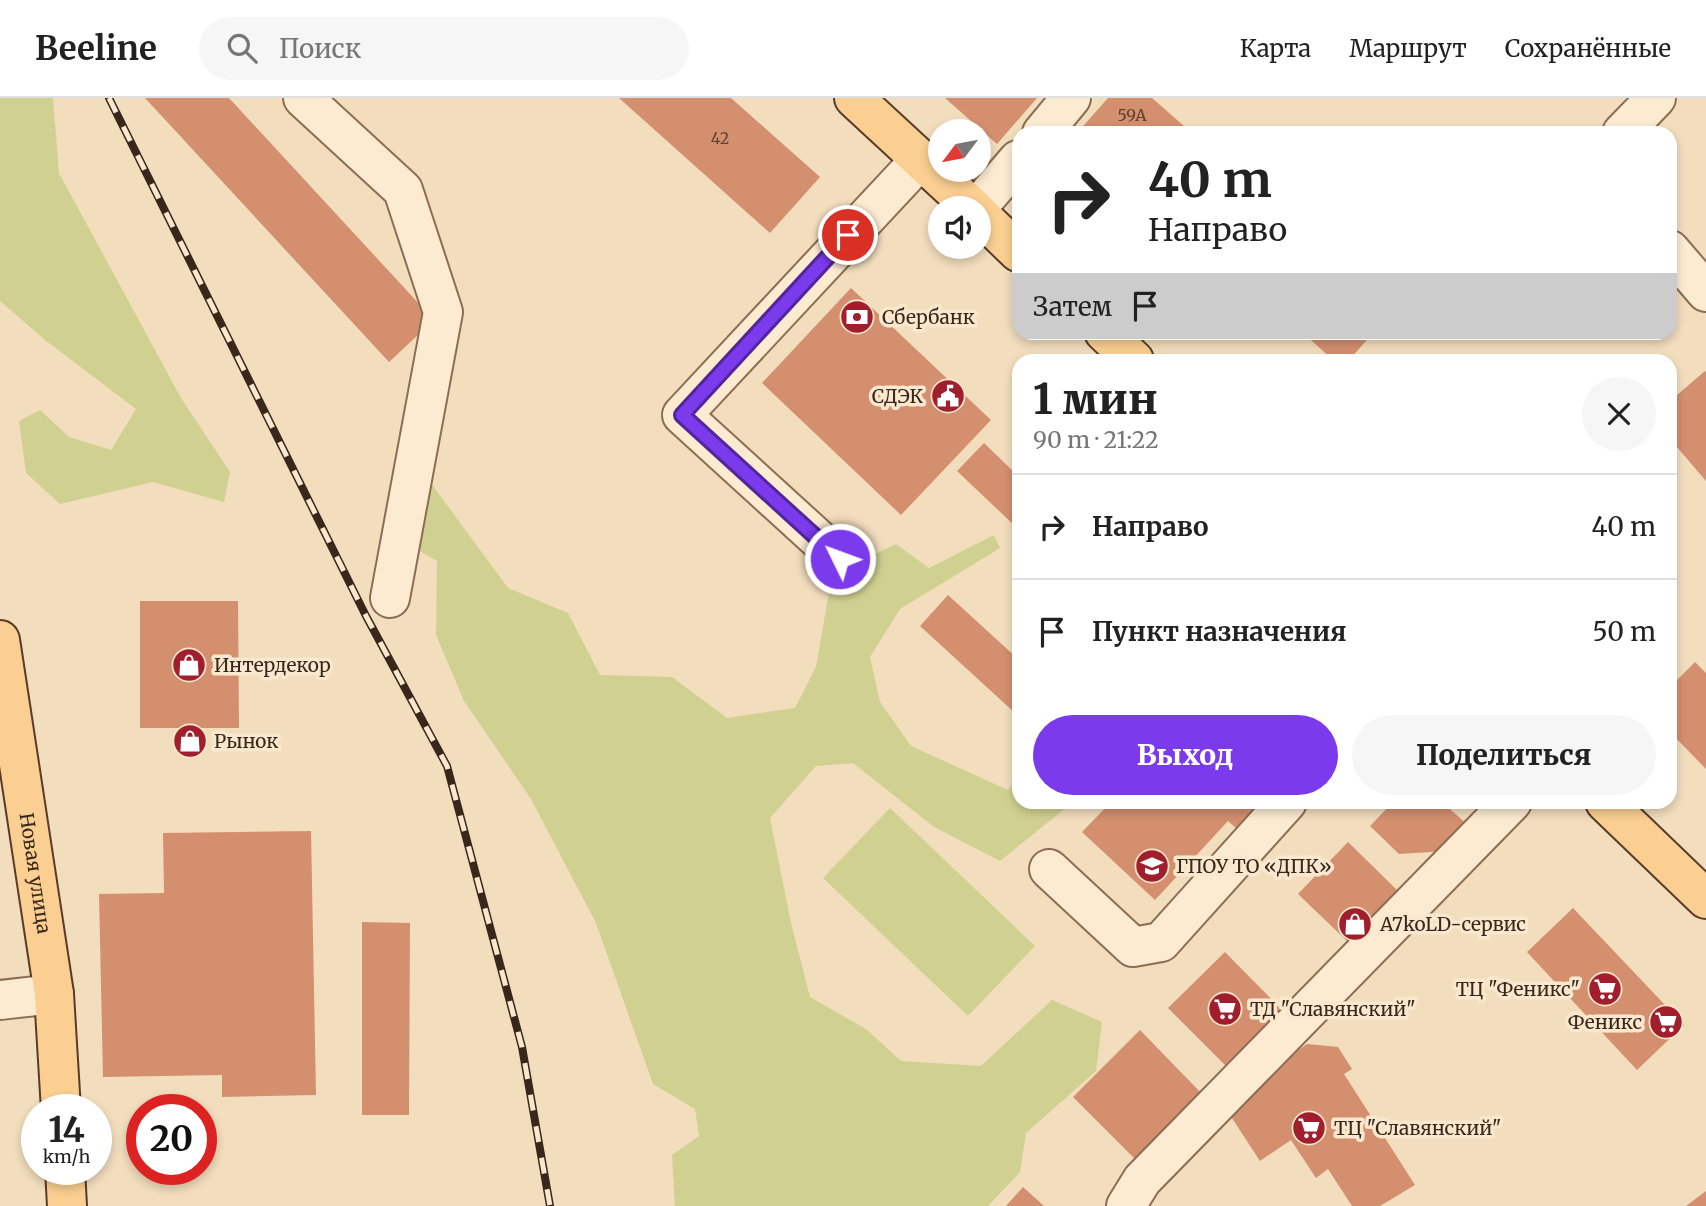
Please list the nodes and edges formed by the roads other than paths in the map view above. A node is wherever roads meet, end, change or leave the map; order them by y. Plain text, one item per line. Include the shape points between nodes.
1 (303, 98) edge
2 (853, 98) edge
3 (1072, 98) edge
4 (1656, 98) edge
5 (1048, 126) edge
6 (1629, 126) edge
7 (920, 160) junction
8 (1012, 167) edge
9 (960, 196) edge
10 (988, 196) edge
11 (991, 225) edge
12 (1012, 245) edge
13 (1677, 258) edge
14 (1706, 292) edge
15 (1113, 340) edge
16 (1128, 354) edge
17 (840, 559) dead end
18 (390, 598) dead end
19 (0, 640) edge
20 (1281, 809) edge
21 (1505, 809) edge
22 (1612, 809) edge
23 (1049, 869) dead end
24 (1706, 899) edge
25 (54, 994) junction
26 (0, 1000) edge
27 (60, 1094) edge
28 (66, 1185) edge
29 (67, 1206) edge
30 (1126, 1206) edge

1 - 18 lane via 403,190 443,312
2 - 7 main road
3 - 5 lane
4 - 6 lane
7 - 9 main road
7 - 17 lane via 682,415
8 - 10 lane
11 - 12 main road
13 - 14 lane
15 - 16 main road
19 - 25 main road, Новая улица
20 - 23 lane via 1161,942 1133,947
21 - 30 lane via 1142,1180
22 - 24 main road
25 - 26 lane
25 - 27 main road, Новая улица
28 - 29 main road

